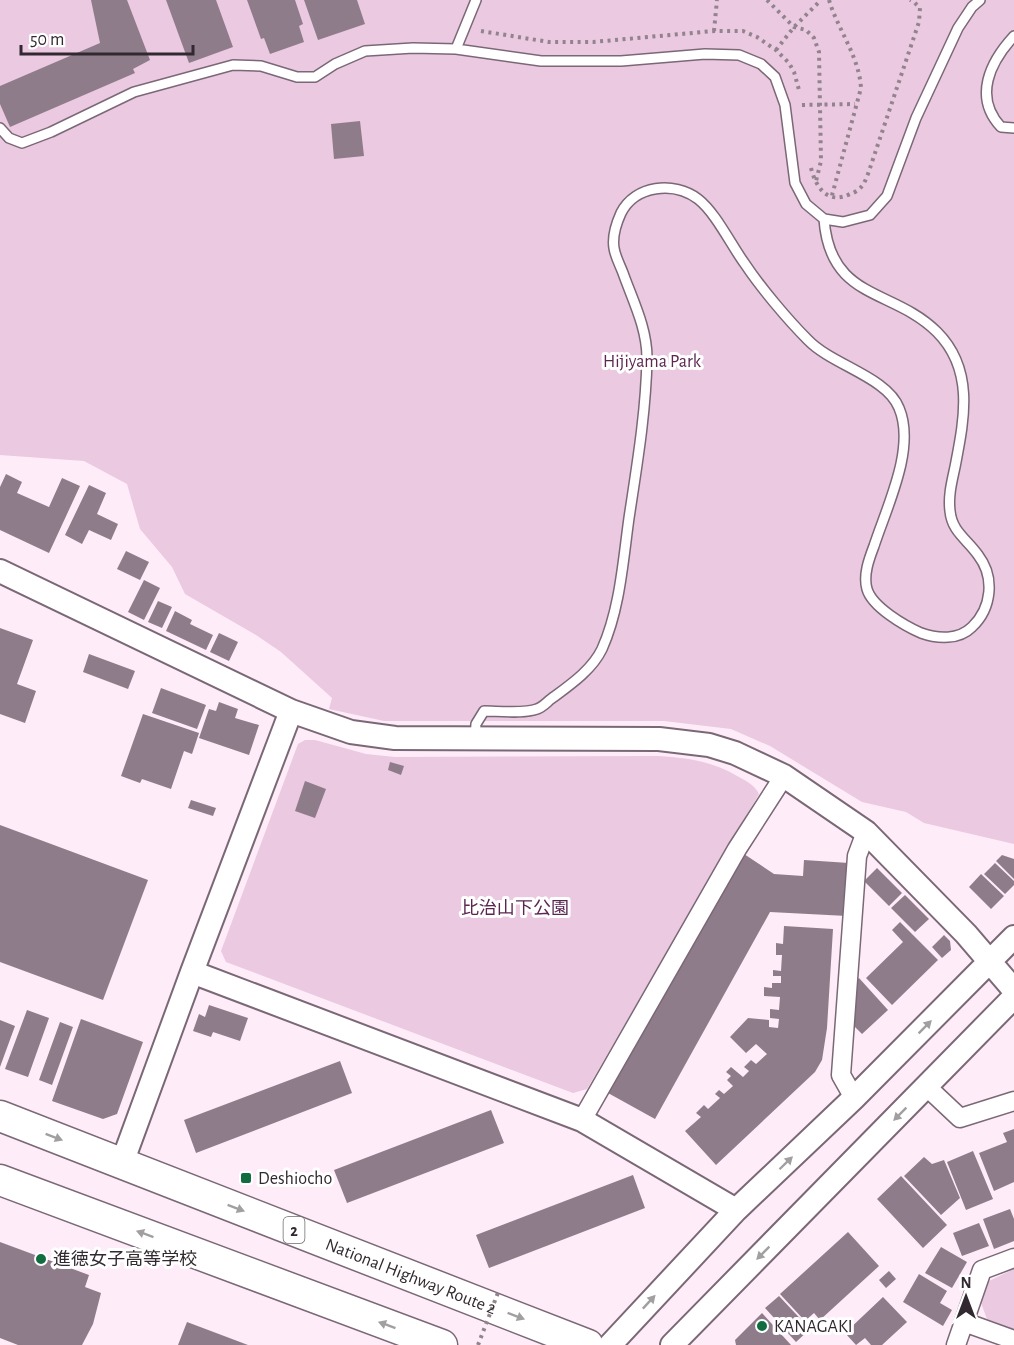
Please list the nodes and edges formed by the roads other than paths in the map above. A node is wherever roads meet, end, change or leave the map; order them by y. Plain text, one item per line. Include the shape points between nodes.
1 (476, 0) edge
2 (980, 0) edge
3 (1014, 36) edge
4 (456, 49) junction
5 (0, 128) edge
6 (1014, 128) edge
7 (824, 219) junction
8 (0, 571) edge
9 (291, 711) junction
10 (476, 739) junction
11 (784, 776) junction
12 (866, 832) junction
13 (1014, 937) edge
14 (989, 961) junction
15 (192, 972) junction
16 (1014, 990) edge
17 (1014, 997) edge
18 (927, 1087) junction
19 (854, 1098) junction
20 (1014, 1101) edge
21 (0, 1116) edge
22 (582, 1120) junction
23 (122, 1163) junction
24 (0, 1180) edge
25 (736, 1210) junction
26 (1014, 1258) edge
27 (964, 1322) junction
28 (1014, 1340) edge
29 (442, 1345) edge
30 (588, 1345) edge
31 (609, 1345) edge
32 (672, 1345) edge
33 (956, 1345) edge

1 - 4 lane
2 - 7 lane via 958,28 916,118 887,196 870,215 843,222
3 - 6 lane via 990,69 987,95 994,119 1001,127
4 - 5 lane via 365,51 315,77 297,77 261,66 233,65 134,92 22,143 9,138
4 - 7 lane via 541,61 739,55 761,64 776,77 785,105 795,183 806,204
7 - 10 lane via 825,238 834,262 865,290 928,324 940,334 960,366 964,419 949,510 954,527 979,556 989,577 988,604 975,625 954,637 920,632 874,603 866,587 867,566 904,454 904,424 897,402 878,384 810,343 748,269 707,207 678,189 641,192 622,210 614,231 614,250 643,326 647,357 640,437 613,618 600,653 579,678 536,710 484,711 476,724
8 - 9 street
9 - 10 street via 351,732 395,738
9 - 15 street
10 - 11 street via 659,739 709,745
11 - 12 street
11 - 22 street via 737,849
12 - 14 street
12 - 19 street via 857,856 841,1075
13 - 14 street
14 - 16 street
19 -> 14 street
15 - 22 street
15 - 23 street
17 - 18 street
18 - 20 street via 960,1118
18 -> 32 street
25 -> 19 street
21 -> 23 highway, National Highway Route 2 / 2
22 - 25 street
23 -> 30 highway, National Highway Route 2 / 2
29 -> 24 highway
31 -> 25 street
26 - 27 street via 982,1270
27 - 28 street
27 - 33 street

